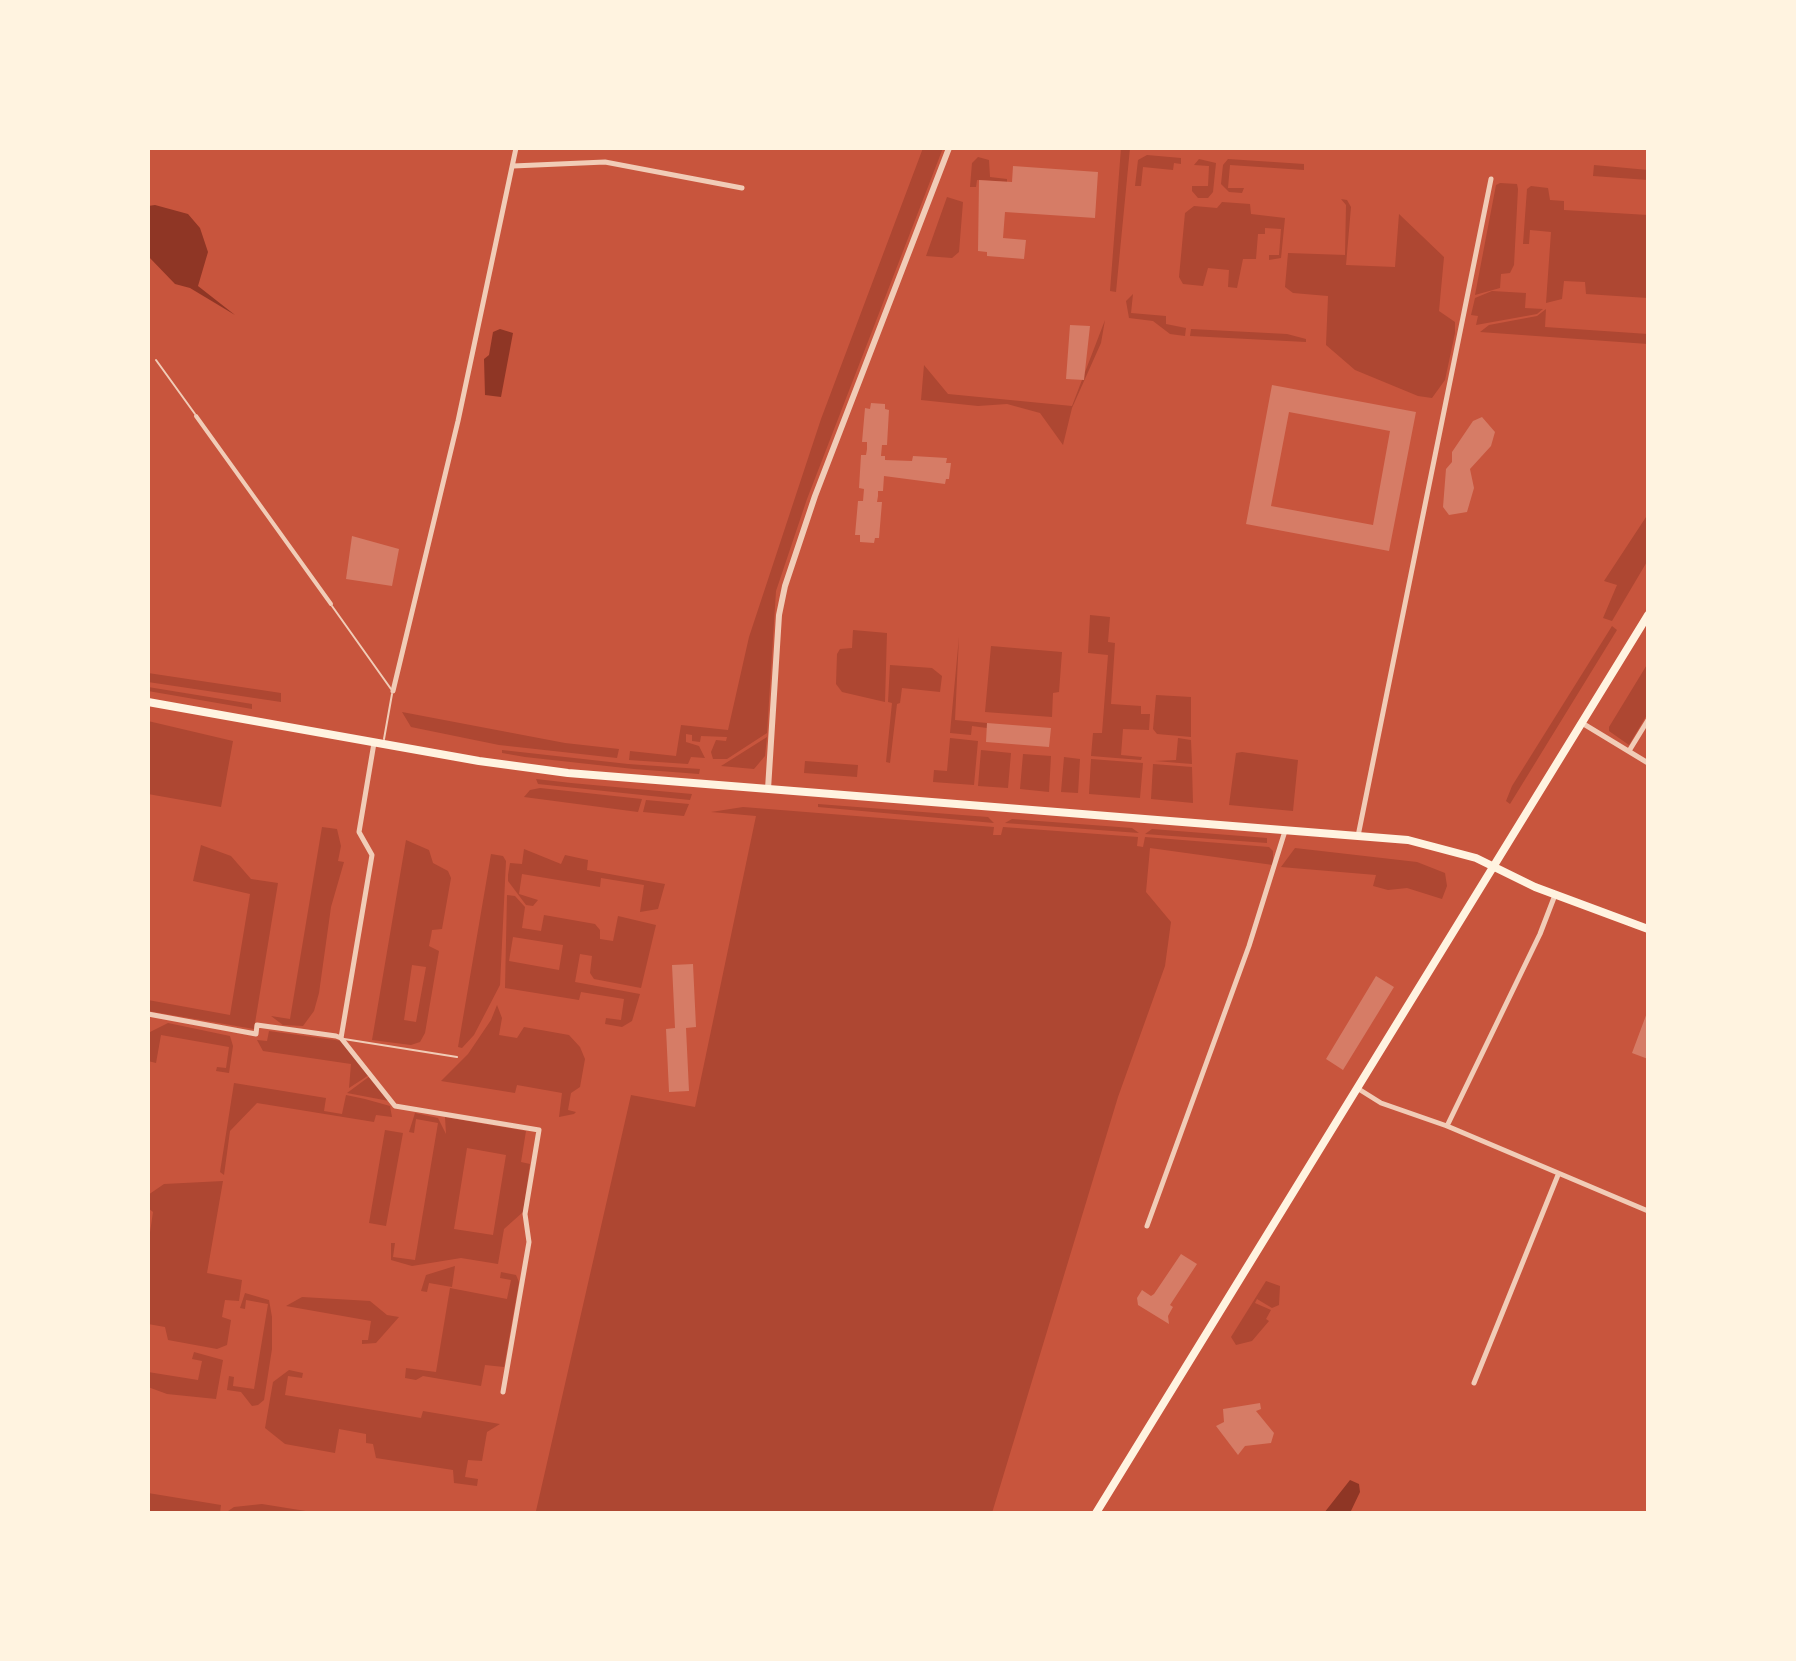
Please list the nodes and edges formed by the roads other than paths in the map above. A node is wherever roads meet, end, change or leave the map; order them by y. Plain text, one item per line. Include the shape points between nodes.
1 (516, 148) edge
2 (949, 148) edge
3 (513, 166) junction
4 (1491, 179) dead end
5 (742, 188) dead end
6 (156, 360) dead end
7 (196, 416) joint
8 (331, 604) joint
9 (1648, 615) edge
10 (393, 691) junction
11 (148, 702) edge
12 (1648, 720) edge
13 (1582, 723) junction
14 (379, 744) junction
15 (1629, 751) junction
16 (1648, 763) edge
17 (767, 790) junction
18 (1286, 830) junction
19 (1358, 836) junction
20 (1493, 865) junction
21 (1555, 895) junction
22 (1648, 929) edge
23 (148, 1014) edge
24 (341, 1038) junction
25 (457, 1057) dead end
26 (1357, 1088) junction
27 (1447, 1126) junction
28 (1558, 1175) junction
29 (1648, 1211) edge
30 (1147, 1226) dead end
31 (1474, 1383) dead end
32 (503, 1392) dead end
33 (1096, 1513) edge

1 - 3 street
2 - 17 street via 785,586
3 - 5 street via 605,162
3 - 10 street
4 - 19 street
6 - 7 lane
7 - 8 street
8 - 10 lane
9 - 13 main road
10 - 14 lane
11 - 14 main road
12 - 15 street
13 - 15 street
13 - 20 main road
14 - 17 main road via 568,773
14 - 24 street via 359,832 372,855
15 - 16 street
17 - 18 main road
18 - 19 main road
18 - 30 street
19 - 20 main road via 1440,846
20 - 21 main road
20 - 26 main road
21 - 22 main road
21 - 27 street
23 - 24 street via 256,1034 257,1025
24 - 25 lane
24 - 32 street via 395,1106 539,1130 525,1214 529,1242
26 - 27 street via 1381,1103
26 - 33 main road
27 - 28 street
28 - 29 street
28 - 31 street

